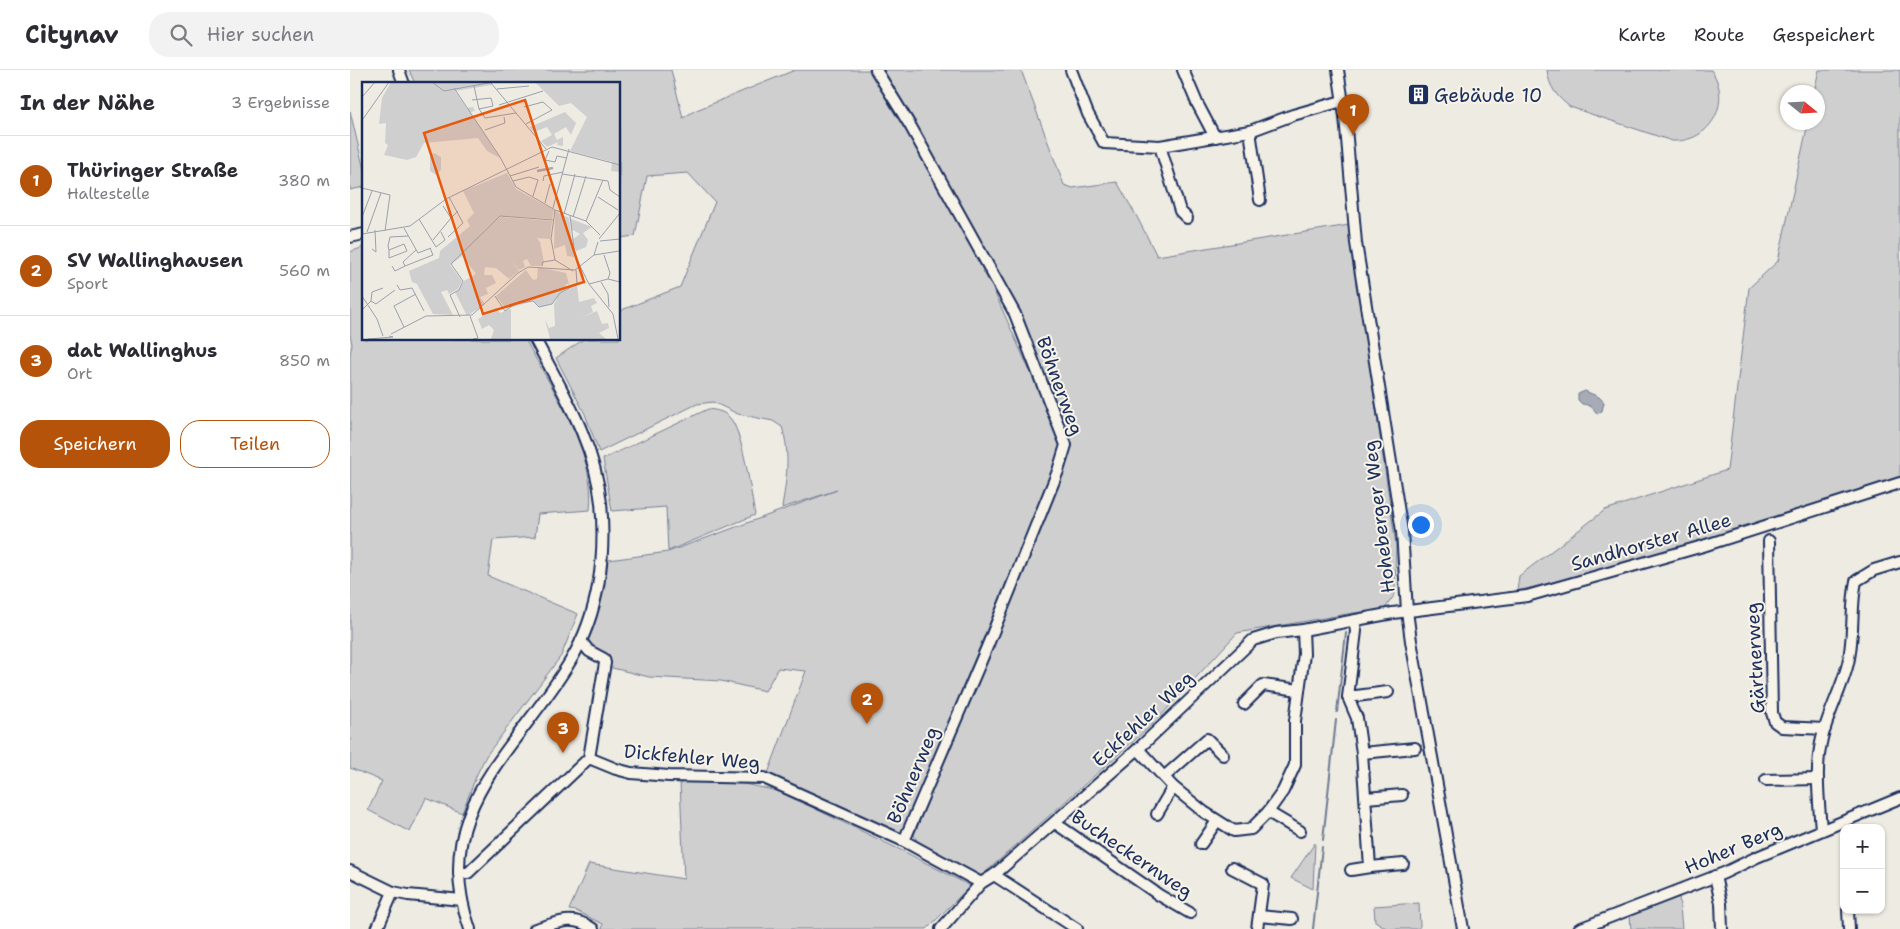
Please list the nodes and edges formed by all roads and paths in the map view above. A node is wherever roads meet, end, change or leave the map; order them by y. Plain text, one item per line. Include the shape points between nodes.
1 (399, 70) edge
2 (876, 70) edge
3 (1071, 70) edge
4 (1183, 70) edge
5 (1338, 70) edge
6 (403, 82) edge
7 (1342, 101) junction
8 (1250, 131) junction
9 (1215, 137) junction
10 (1160, 146) junction
11 (1260, 200) dead end
12 (1187, 218) dead end
13 (536, 340) edge
14 (1900, 483) edge
15 (1769, 541) dead end
16 (1900, 562) edge
17 (1407, 611) junction
18 (1354, 620) junction
19 (1303, 630) junction
20 (581, 641) junction
21 (1299, 690) junction
22 (1388, 692) dead end
23 (1348, 697) junction
24 (1244, 704) dead end
25 (1825, 729) junction
26 (1416, 748) dead end
27 (1138, 749) junction
28 (1362, 753) junction
29 (1223, 755) dead end
30 (589, 758) junction
31 (1164, 777) junction
32 (1818, 779) junction
33 (1766, 780) dead end
34 (1173, 787) junction
35 (1402, 795) dead end
36 (1366, 798) junction
37 (1900, 798) edge
38 (1268, 812) junction
39 (1156, 814) dead end
40 (1217, 821) junction
41 (1055, 823) junction
42 (1820, 830) junction
43 (1300, 831) dead end
44 (904, 841) junction
45 (1201, 844) dead end
46 (1403, 864) dead end
47 (1370, 866) junction
48 (1232, 868) dead end
49 (350, 870) edge
50 (1351, 870) dead end
51 (459, 873) junction
52 (994, 875) junction
53 (1715, 876) junction
54 (981, 883) junction
55 (394, 892) junction
56 (462, 900) junction
57 (1190, 913) dead end
58 (1848, 914) edge
59 (1259, 916) junction
60 (1292, 919) dead end
61 (377, 929) edge
62 (470, 929) edge
63 (535, 929) edge
64 (593, 929) edge
65 (941, 929) edge
66 (1077, 929) edge
67 (1257, 929) edge
68 (1463, 929) edge
69 (1579, 929) edge
70 (1722, 929) edge
71 (1849, 929) edge

1 - 6 street
2 - 44 street, Böhnerweg via 1014,314 1066,445 994,630
3 - 10 street via 1088,114 1104,143
4 - 9 street
5 - 7 street, Hoheberger Weg
7 - 8 street
7 - 17 street, Hoheberger Weg via 1356,243 1402,531
8 - 9 street
8 - 11 street
9 - 10 street
10 - 12 street via 1180,211
13 - 20 street via 585,439 601,502 598,590
14 - 17 street, Sandhorster Allee via 1686,552 1527,596
15 - 25 street, Gärtnerweg via 1772,713 1775,722 1782,727
16 - 25 street via 1874,570 1856,581 1847,668
17 - 18 street, Eckfehler Weg
17 - 68 street, Hoheberger Weg
18 - 19 street, Eckfehler Weg
18 - 23 street via 1356,631
19 - 21 street via 1304,654
19 - 27 street, Eckfehler Weg via 1254,640
20 - 30 street via 605,663
20 - 51 street via 571,661 496,763 479,792 466,826
21 - 24 street via 1263,685
21 - 38 street via 1295,765 1283,791
22 - 23 street
23 - 28 street via 1357,718
25 - 32 street via 1818,758
26 - 28 street
27 - 31 street
27 - 41 street, Eckfehler Weg
28 - 36 street
29 - 31 street via 1207,739
30 - 44 street, Dickfehler Weg via 631,773 764,778
30 - 51 street via 468,873
31 - 34 street
32 - 33 street
32 - 42 street
34 - 39 street
34 - 40 street
35 - 36 street
36 - 47 street
37 - 42 street, Hoher Berg
38 - 40 street via 1251,829 1234,831
38 - 43 street
40 - 45 street
41 - 52 street, Eckfehler Weg
41 - 57 street, Bucheckernweg
42 - 53 street, Hoher Berg
44 - 54 street, Dickfehler Weg
46 - 47 street
47 - 50 street
48 - 59 street via 1263,884
49 - 55 street
51 - 56 street
52 - 54 street, Eckfehler Weg
52 - 66 street
53 - 69 street, Hoher Berg
53 - 70 street
54 - 65 street, Eckfehler Weg
55 - 56 street
55 - 61 street
56 - 62 street
58 - 71 street
59 - 60 street
59 - 67 street
63 - 64 street via 568,920 583,922

